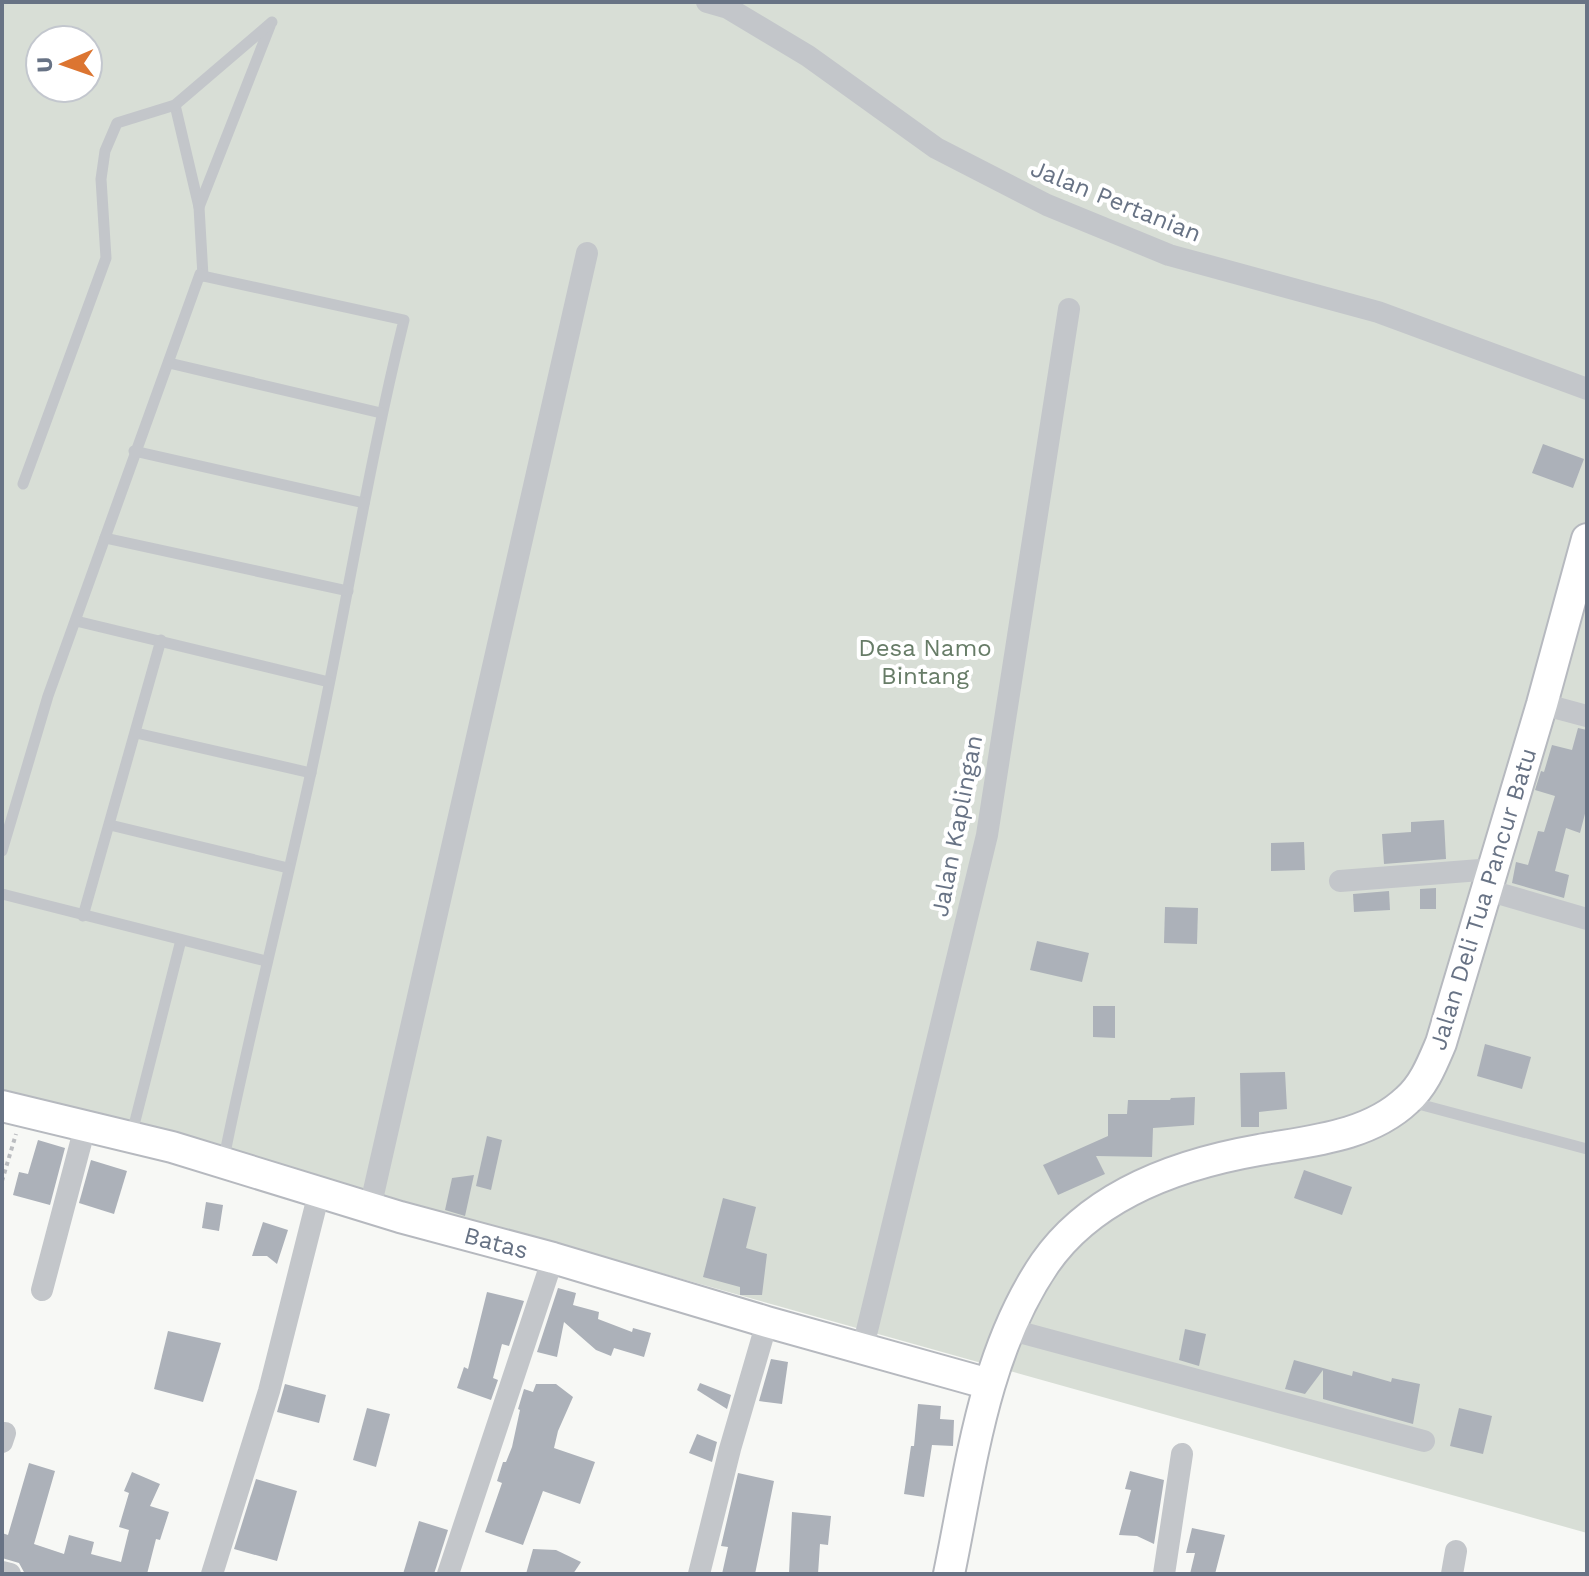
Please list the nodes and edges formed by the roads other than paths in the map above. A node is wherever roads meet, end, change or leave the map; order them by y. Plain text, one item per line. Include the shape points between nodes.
1 (707, 2) edge
2 (175, 105) junction
3 (199, 207) junction
4 (587, 253) dead end
5 (203, 276) junction
6 (1069, 309) dead end
7 (169, 363) junction
8 (1587, 389) edge
9 (381, 413) junction
10 (134, 451) junction
11 (23, 484) dead end
12 (364, 503) junction
13 (105, 538) junction
14 (1587, 539) edge
15 (348, 591) junction
16 (76, 621) junction
17 (161, 640) junction
18 (329, 682) junction
19 (1542, 704) junction
20 (1587, 716) edge
21 (136, 733) junction
22 (311, 773) junction
23 (110, 825) junction
24 (2, 851) edge
25 (288, 868) junction
26 (1490, 879) junction
27 (1340, 881) dead end
28 (2, 894) edge
29 (83, 916) junction
30 (1587, 919) edge
31 (181, 940) junction
32 (266, 961) junction
33 (1407, 1101) junction
34 (12, 1109) edge
35 (85, 1127) junction
36 (131, 1138) junction
37 (1587, 1149) edge
38 (223, 1163) junction
39 (319, 1193) junction
40 (370, 1208) junction
41 (553, 1258) junction
42 (42, 1290) dead end
43 (767, 1322) junction
44 (1008, 1329) junction
45 (863, 1347) junction
46 (989, 1384) junction
47 (1424, 1441) dead end
48 (1182, 1454) dead end
49 (1456, 1551) dead end
50 (212, 1574) edge
51 (448, 1574) edge
52 (699, 1574) edge
53 (949, 1574) edge
54 (1164, 1574) edge
55 (1452, 1574) edge

1 - 8 street, Jalan Pertanian via 728,8 808,56 936,148 1047,205 1169,255 1378,312
2 - 3 lane
2 - 3 lane via 272,22
2 - 11 lane via 117,123 105,151 101,179 106,258
3 - 5 lane
4 - 40 street
5 - 7 lane
5 - 9 lane via 404,320
6 - 45 street, Jalan Kaplingan via 987,835
7 - 9 lane
7 - 10 lane
9 - 12 lane
10 - 12 lane
10 - 13 lane
12 - 15 lane
13 - 15 lane
13 - 16 lane
14 - 19 main road, Jalan Deli Tua Pancur Batu
15 - 18 lane
16 - 17 lane
16 - 24 lane
17 - 18 lane
17 - 21 lane
18 - 22 lane
19 - 20 street
19 - 26 main road, Jalan Deli Tua Pancur Batu
21 - 22 lane
21 - 23 lane
22 - 25 lane
23 - 25 lane
23 - 29 lane
25 - 32 lane
26 - 27 street
26 - 30 street
26 - 33 main road, Jalan Deli Tua Pancur Batu via 1441,1043 1424,1080
28 - 29 lane
29 - 31 lane
31 - 32 lane
31 - 36 lane
32 - 38 lane
33 - 37 lane
33 - 44 main road, Jalan Deli Tua Pancur Batu via 1346,1133 1218,1158 1133,1189 1063,1241
34 - 35 main road, Batas
35 - 36 main road, Batas
35 - 42 street
36 - 38 main road, Batas
38 - 39 main road, Batas
39 - 40 main road, Batas
39 - 50 street via 269,1391
40 - 41 main road, Batas
41 - 43 main road, Batas
41 - 51 street
43 - 45 main road, Batas
43 - 52 street
44 - 46 main road, Jalan Deli Tua Pancur Batu
44 - 47 street
45 - 46 main road, Batas
46 - 53 main road, Jalan Deli Tua Pancur Batu
48 - 54 street
49 - 55 street

